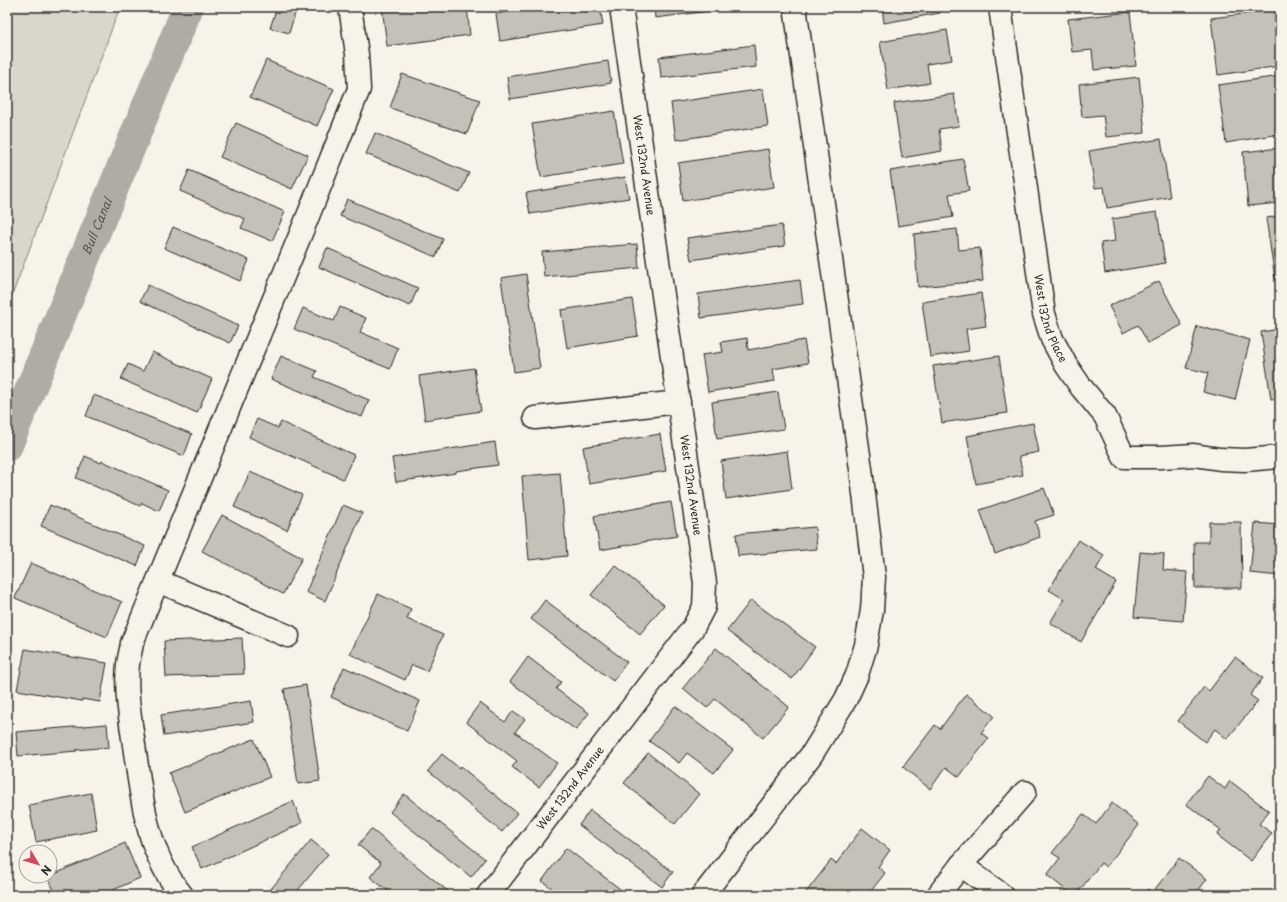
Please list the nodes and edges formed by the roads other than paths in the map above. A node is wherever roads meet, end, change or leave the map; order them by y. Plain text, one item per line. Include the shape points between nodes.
1 (350, 7) edge
2 (621, 7) edge
3 (795, 7) edge
4 (1000, 7) edge
5 (679, 402) junction
6 (535, 418) dead end
7 (1280, 457) edge
8 (158, 581) junction
9 (288, 636) dead end
10 (1025, 792) dead end
11 (961, 865) junction
12 (182, 895) edge
13 (488, 895) edge
14 (702, 895) edge
15 (938, 895) edge
16 (1002, 895) edge

1 - 8 street via 359,88
2 - 5 street, West 132nd Avenue
3 - 14 street via 861,469 874,577 872,610 866,645 846,699 812,754
4 - 7 street, West 132nd Place via 1044,314 1052,339 1066,365 1105,416 1124,457 1194,455 1245,460
5 - 6 street
5 - 13 street, West 132nd Avenue via 705,583 704,607 693,628
8 - 9 street
8 - 12 street via 132,643 128,664 128,702 141,794 149,830 164,868
10 - 11 street
11 - 15 street
11 - 16 street

